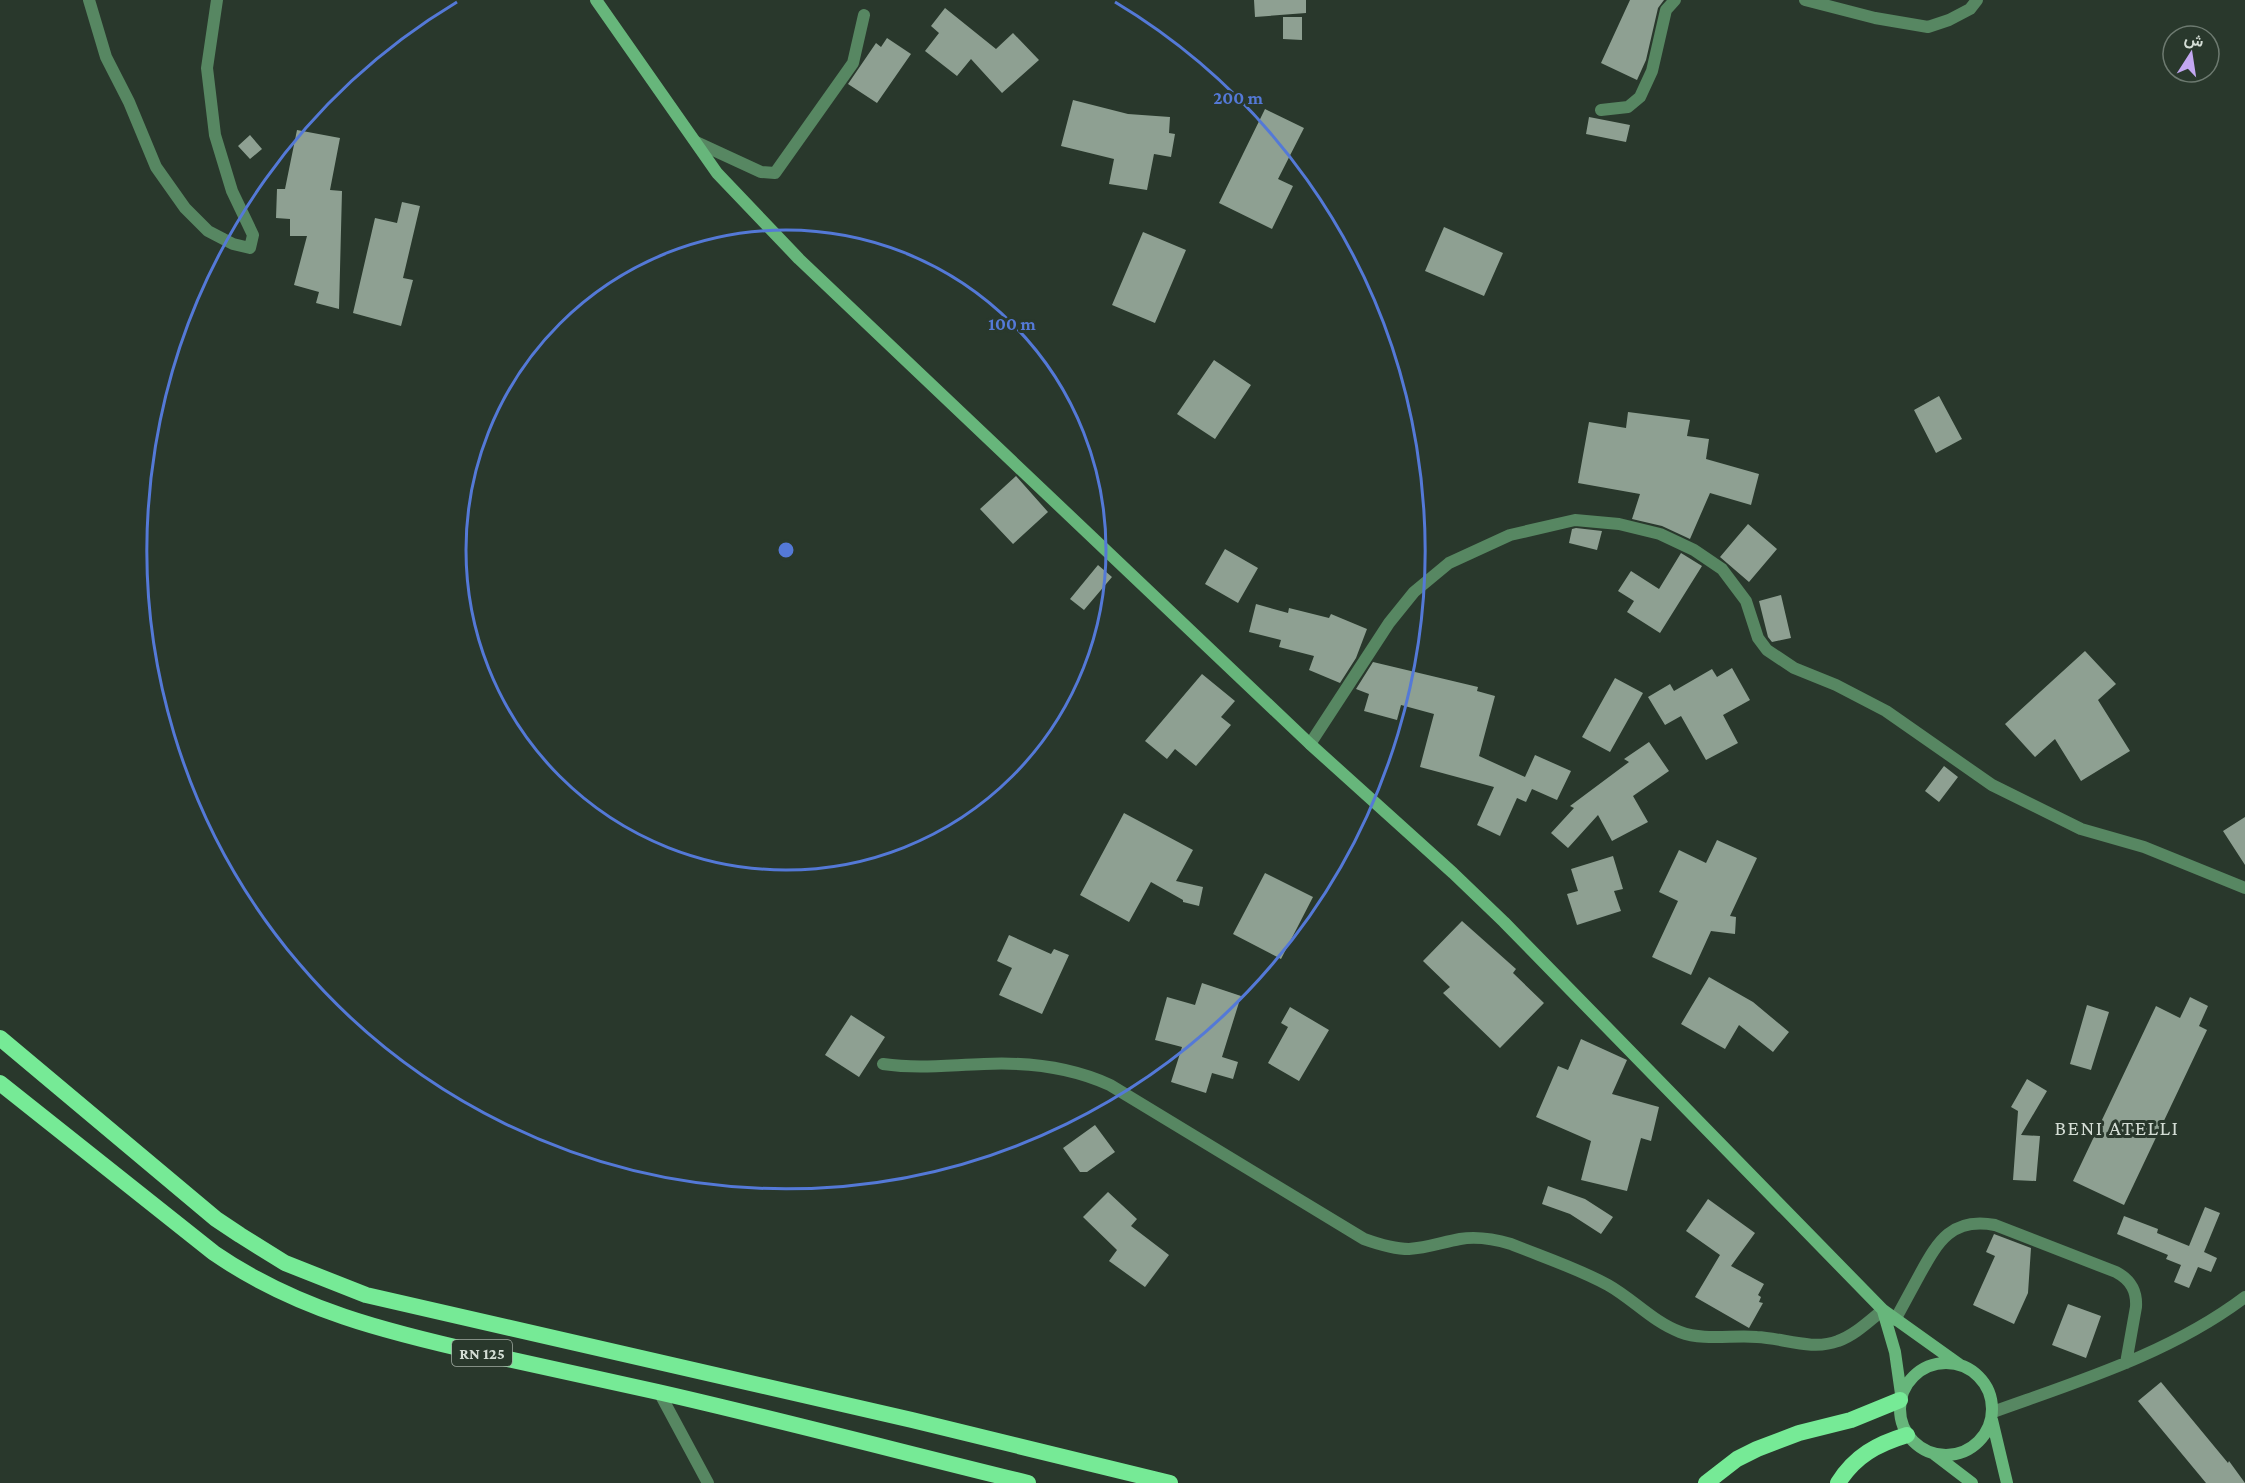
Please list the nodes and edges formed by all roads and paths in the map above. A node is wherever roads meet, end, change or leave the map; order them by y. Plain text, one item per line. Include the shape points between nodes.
1 (89, 0) edge
2 (217, 0) edge
3 (596, 0) edge
4 (1675, 0) edge
5 (1805, 0) edge
6 (1977, 0) edge
7 (864, 15) dead end
8 (1601, 110) dead end
9 (696, 142) junction
10 (1310, 744) junction
11 (2245, 888) edge
12 (0, 1038) edge
13 (883, 1064) dead end
14 (0, 1083) edge
15 (2245, 1297) edge
16 (1883, 1310) junction
17 (1895, 1320) junction
18 (2126, 1363) junction
19 (1960, 1365) junction
20 (659, 1392) junction
21 (1901, 1398) junction
22 (1992, 1415) junction
23 (1907, 1435) junction
24 (1933, 1453) junction
25 (708, 1483) edge
26 (1028, 1483) edge
27 (1170, 1483) edge
28 (1706, 1483) edge
29 (1838, 1483) edge
30 (1972, 1483) edge
31 (2007, 1483) edge

1 - 2 street via 106,57 156,166 185,208 208,231 232,244 250,248 253,235 232,191 215,135 207,68
3 - 9 main road
4 - 8 street via 1666,10 1652,71 1640,97 1629,107
5 - 6 street via 1928,27 1963,13
7 - 9 street via 854,63 775,173 761,172
9 - 10 main road via 717,173 799,259
10 - 11 street via 1389,623 1414,592 1449,563 1510,535 1575,520 1619,524 1660,534 1694,550 1722,570 1746,601 1758,638 1767,650 1794,668 1886,711 1992,785 2081,829 2144,847
10 - 16 main road via 1528,946
12 - 27 highway via 216,1219 285,1263 318,1278 366,1295
13 - 16 street via 923,1068 1024,1065 1062,1068 1095,1078 1364,1239 1406,1249 1462,1238 1511,1244 1606,1284 1683,1333 1827,1344 1849,1336
14 - 20 highway, RN 125 via 214,1253 278,1291 338,1316 403,1335
15 - 18 street
16 - 17 main road
16 - 21 main road via 1895,1353
17 - 18 street via 1944,1236 1974,1223 1995,1225 2116,1272 2130,1282 2137,1298
17 - 19 main road
18 - 22 street
19 - 21 main road via 1929,1365 1911,1377
19 - 22 main road via 1976,1374 1988,1388
20 - 25 street
20 - 26 highway, RN 125
21 - 23 main road via 1902,1424
21 - 28 highway via 1851,1420 1798,1433 1757,1449
22 - 24 main road via 1982,1438 1965,1451
22 - 31 main road
23 - 24 main road
23 - 29 highway via 1888,1440 1860,1456
24 - 30 main road

